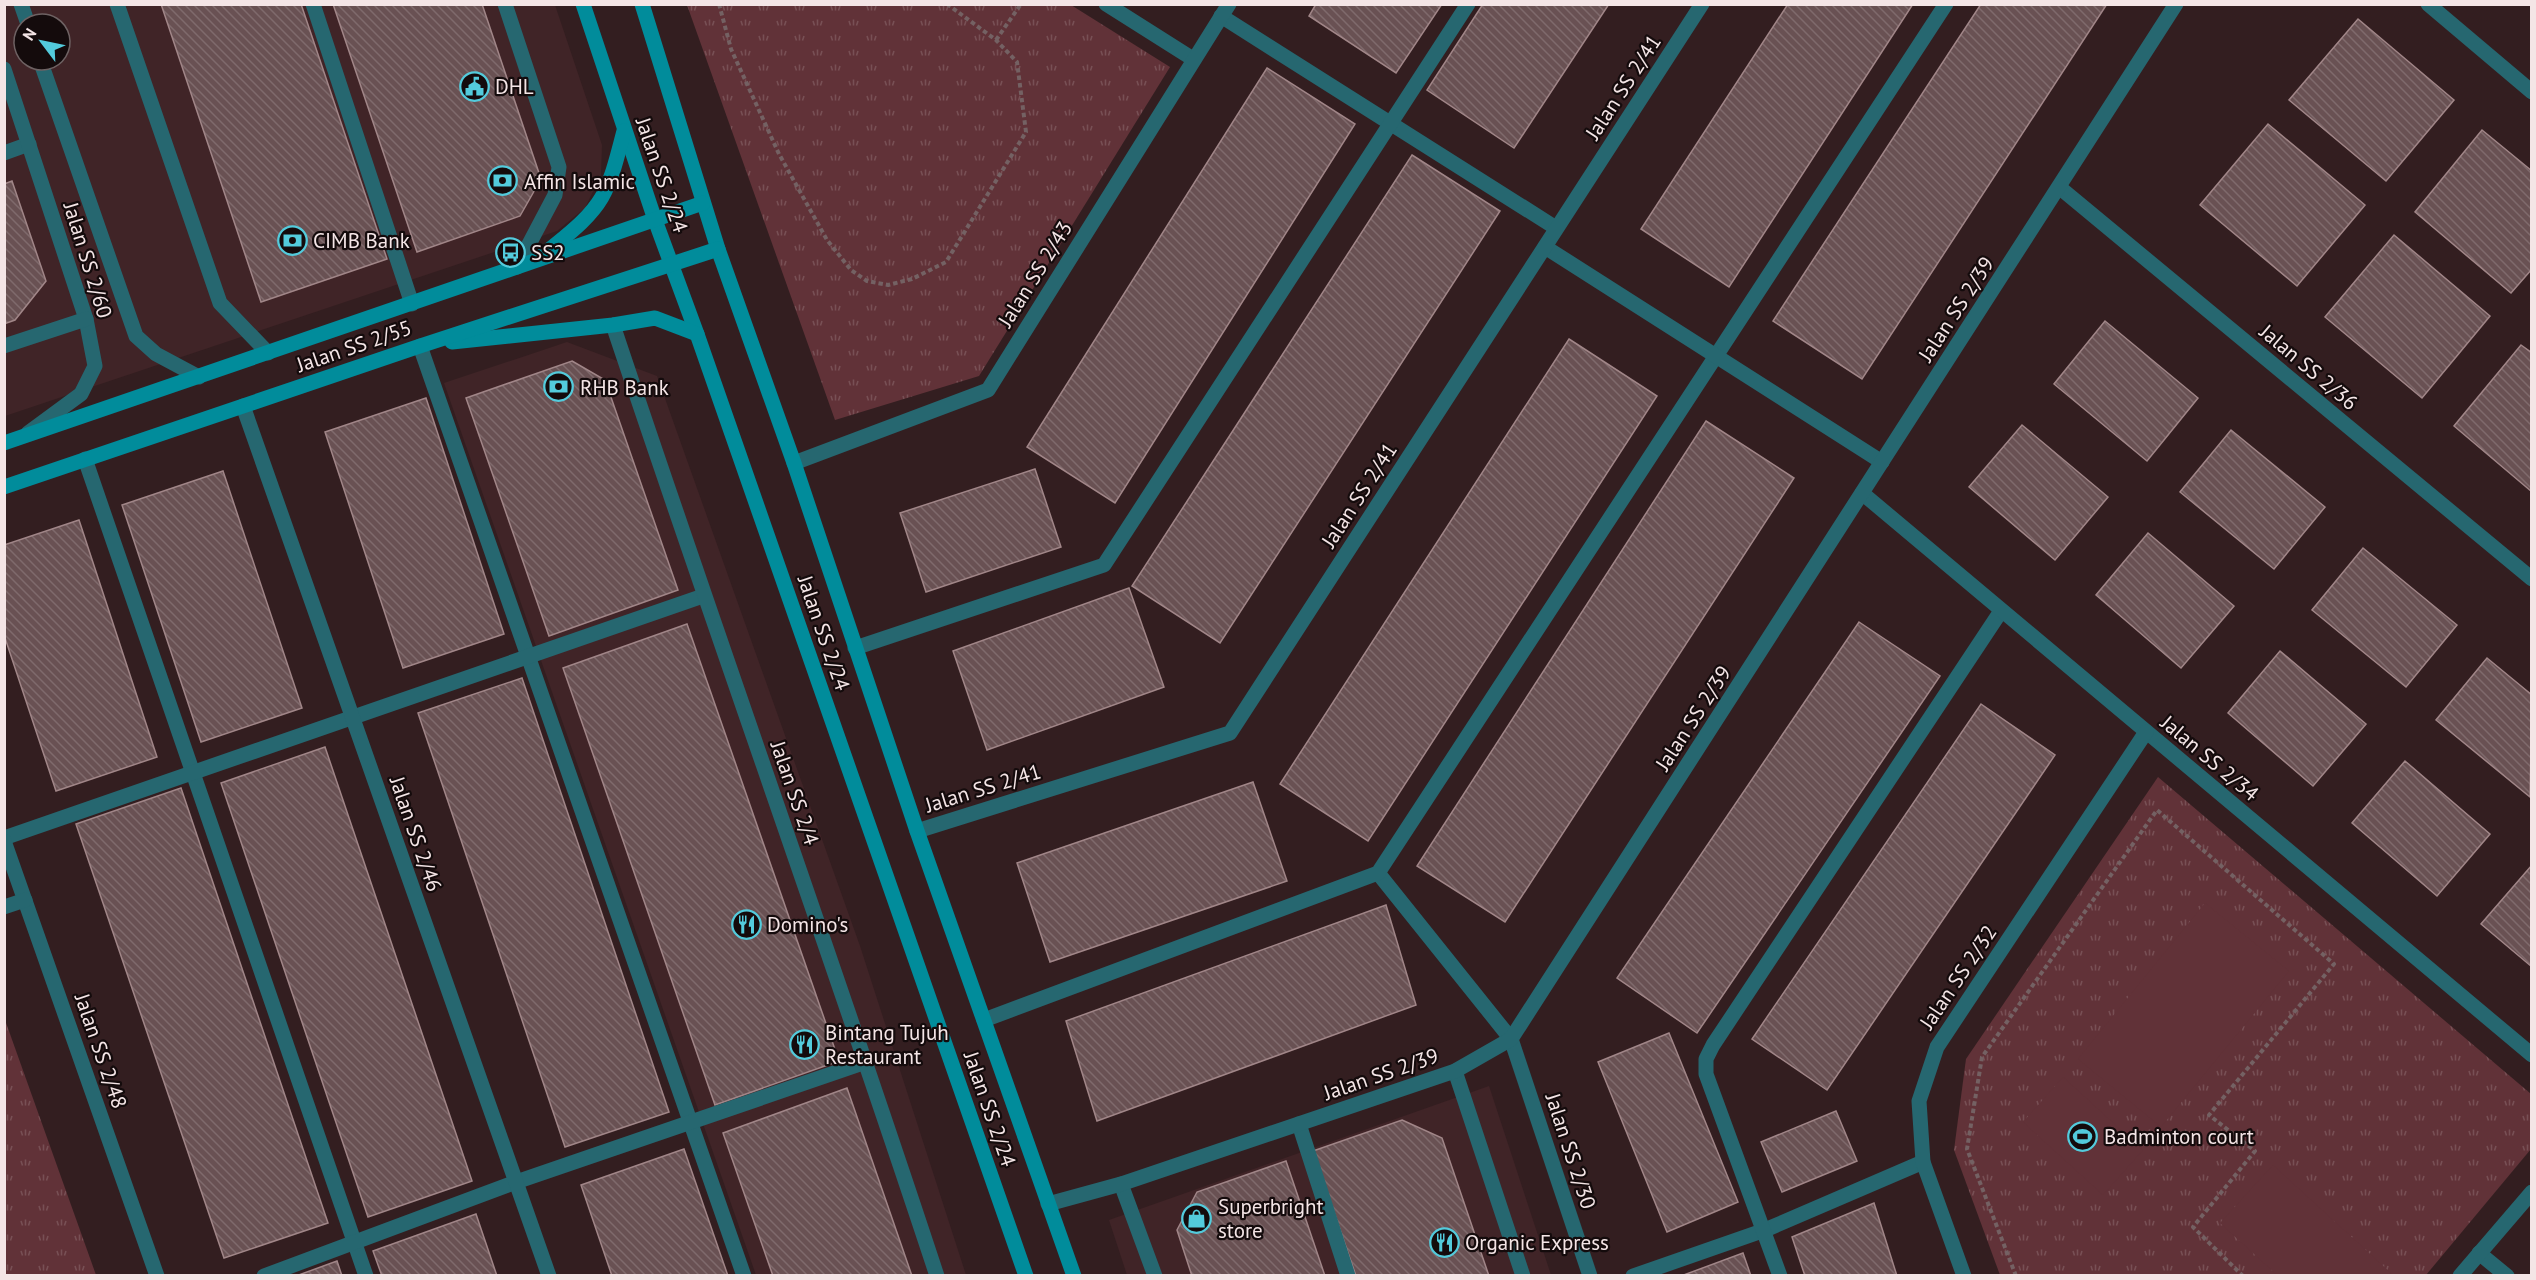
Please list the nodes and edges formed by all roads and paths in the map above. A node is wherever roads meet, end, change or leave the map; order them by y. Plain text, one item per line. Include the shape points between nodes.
1 (117, 4) edge
2 (313, 4) edge
3 (505, 4) edge
4 (583, 4) edge
5 (642, 4) edge
6 (719, 4) edge
7 (947, 4) edge
8 (1021, 4) edge
9 (1106, 4) edge
10 (1468, 4) edge
11 (1702, 4) edge
12 (1946, 4) edge
13 (2176, 4) edge
14 (2428, 4) edge
15 (1225, 10) edge
16 (996, 40) junction
17 (1193, 59) junction
18 (4, 69) edge
19 (44, 72) edge
20 (2532, 92) edge
21 (1390, 124) junction
22 (624, 131) junction
23 (29, 144) junction
24 (4, 153) edge
25 (2059, 187) junction
26 (703, 203) junction
27 (655, 220) junction
28 (1556, 228) junction
29 (1545, 247) junction
30 (718, 249) junction
31 (535, 261) junction
32 (670, 265) junction
33 (517, 267) junction
34 (412, 304) junction
35 (86, 319) junction
36 (613, 325) junction
37 (697, 334) junction
38 (4, 346) edge
39 (420, 346) junction
40 (268, 353) junction
41 (1716, 356) junction
42 (199, 377) junction
43 (243, 406) junction
44 (23, 436) junction
45 (4, 443) edge
46 (85, 459) junction
47 (1882, 462) junction
48 (794, 463) junction
49 (4, 487) edge
50 (1862, 493) junction
51 (2532, 579) edge
52 (703, 596) junction
53 (2001, 611) junction
54 (855, 648) junction
55 (529, 656) junction
56 (353, 717) junction
57 (2146, 732) junction
58 (194, 772) junction
59 (917, 831) junction
60 (4, 839) edge
61 (1378, 873) junction
62 (25, 900) junction
63 (4, 907) edge
64 (984, 1020) junction
65 (1511, 1039) junction
66 (2532, 1054) edge
67 (866, 1062) junction
68 (1455, 1071) junction
69 (691, 1122) junction
70 (1299, 1125) junction
71 (1923, 1162) junction
72 (516, 1182) junction
73 (1121, 1184) junction
74 (2532, 1192) edge
75 (1048, 1204) junction
76 (1765, 1230) junction
77 (355, 1242) junction
78 (2479, 1253) junction
79 (157, 1275) edge
80 (264, 1275) edge
81 (366, 1275) edge
82 (549, 1275) edge
83 (744, 1275) edge
84 (937, 1275) edge
85 (1026, 1275) edge
86 (1074, 1275) edge
87 (1155, 1275) edge
88 (1348, 1275) edge
89 (1523, 1275) edge
90 (1590, 1275) edge
91 (1633, 1275) edge
92 (1780, 1275) edge
93 (1964, 1275) edge
94 (2016, 1275) edge
95 (2243, 1275) edge
96 (2460, 1275) edge
97 (2507, 1275) edge

1 - 40 street via 220,303
2 - 34 street
3 - 33 street via 559,167 555,195
4 - 22 main road, Jalan SS 2/24
5 - 26 main road, Jalan SS 2/24
6 - 16 path via 731,50 780,154 827,240 851,270 867,281 888,285 912,279 946,262 1026,132 1017,62
7 - 16 path
8 - 16 path
9 - 17 street
10 - 21 street
11 - 28 street, Jalan SS 2/41
12 - 41 street
13 - 25 street, Jalan SS 2/39
14 - 20 street
15 - 17 street, Jalan SS 2/43
15 - 21 street
17 - 48 street, Jalan SS 2/43 via 988,390
18 - 23 street, Jalan SS 2/60
19 - 42 street, Jalan SS 2/60 via 136,336 156,354
21 - 28 street
21 - 54 street via 1104,565
22 - 27 main road, Jalan SS 2/24
22 - 31 main road via 602,198 583,221
23 - 24 street
23 - 35 street, Jalan SS 2/60
25 - 47 street, Jalan SS 2/39
25 - 51 street, Jalan SS 2/36
26 - 27 main road, Jalan SS 2/55
26 - 30 main road, Jalan SS 2/24
27 - 31 main road, Jalan SS 2/55
27 - 32 main road, Jalan SS 2/24
28 - 29 street, Jalan SS 2/41
29 - 41 street
29 - 59 street, Jalan SS 2/41 via 1230,733
30 - 32 main road, Jalan SS 2/55
30 - 48 main road, Jalan SS 2/24
31 - 33 main road, Jalan SS 2/55
32 - 37 main road, Jalan SS 2/24
32 - 39 main road, Jalan SS 2/55
33 - 34 main road, Jalan SS 2/55
34 - 40 main road, Jalan SS 2/55
35 - 38 street
35 - 44 street, Jalan SS 2/60 via 95,366 81,394
36 - 37 main road via 655,318
36 - 39 main road
36 - 52 street, Jalan SS 2/4
37 - 85 main road, Jalan SS 2/24
39 - 43 main road, Jalan SS 2/55
39 - 55 street
40 - 42 main road, Jalan SS 2/55
41 - 47 street
41 - 61 street
42 - 44 main road, Jalan SS 2/55
43 - 46 main road, Jalan SS 2/55
43 - 56 street, Jalan SS 2/46
44 - 45 main road, Jalan SS 2/55
46 - 49 main road, Jalan SS 2/55
46 - 58 street
47 - 50 street, Jalan SS 2/39
48 - 54 main road, Jalan SS 2/24
50 - 53 street, Jalan SS 2/34
50 - 65 street, Jalan SS 2/39
52 - 55 street
52 - 67 street, Jalan SS 2/4
53 - 57 street, Jalan SS 2/34
53 - 76 street via 1706,1059 1706,1074
54 - 59 main road, Jalan SS 2/24
55 - 56 street
55 - 69 street
56 - 58 street
56 - 72 street, Jalan SS 2/46
57 - 66 street, Jalan SS 2/34
57 - 71 street, Jalan SS 2/32 via 1937,1047 1919,1101
58 - 60 street
58 - 77 street
59 - 64 main road, Jalan SS 2/24
60 - 62 street, Jalan SS 2/48
61 - 64 street
61 - 65 street
62 - 63 street
62 - 79 street, Jalan SS 2/48
64 - 75 main road, Jalan SS 2/24
65 - 68 street, Jalan SS 2/39
65 - 90 street, Jalan SS 2/30
67 - 69 street
67 - 84 street, Jalan SS 2/4
68 - 70 street, Jalan SS 2/39
68 - 89 street
69 - 72 street
69 - 83 street
70 - 73 street, Jalan SS 2/39
70 - 88 street
71 - 76 street
71 - 93 street, Jalan SS 2/32
72 - 77 street
72 - 82 street, Jalan SS 2/46
73 - 75 street, Jalan SS 2/39
73 - 87 street
74 - 78 street
75 - 86 main road, Jalan SS 2/24
76 - 91 street
76 - 92 street
77 - 80 street
77 - 81 street
78 - 96 street
78 - 97 street
94 - 95 path via 1967,1149 1982,1057 2157,810 2334,964 2209,1114 2255,1151 2193,1227

